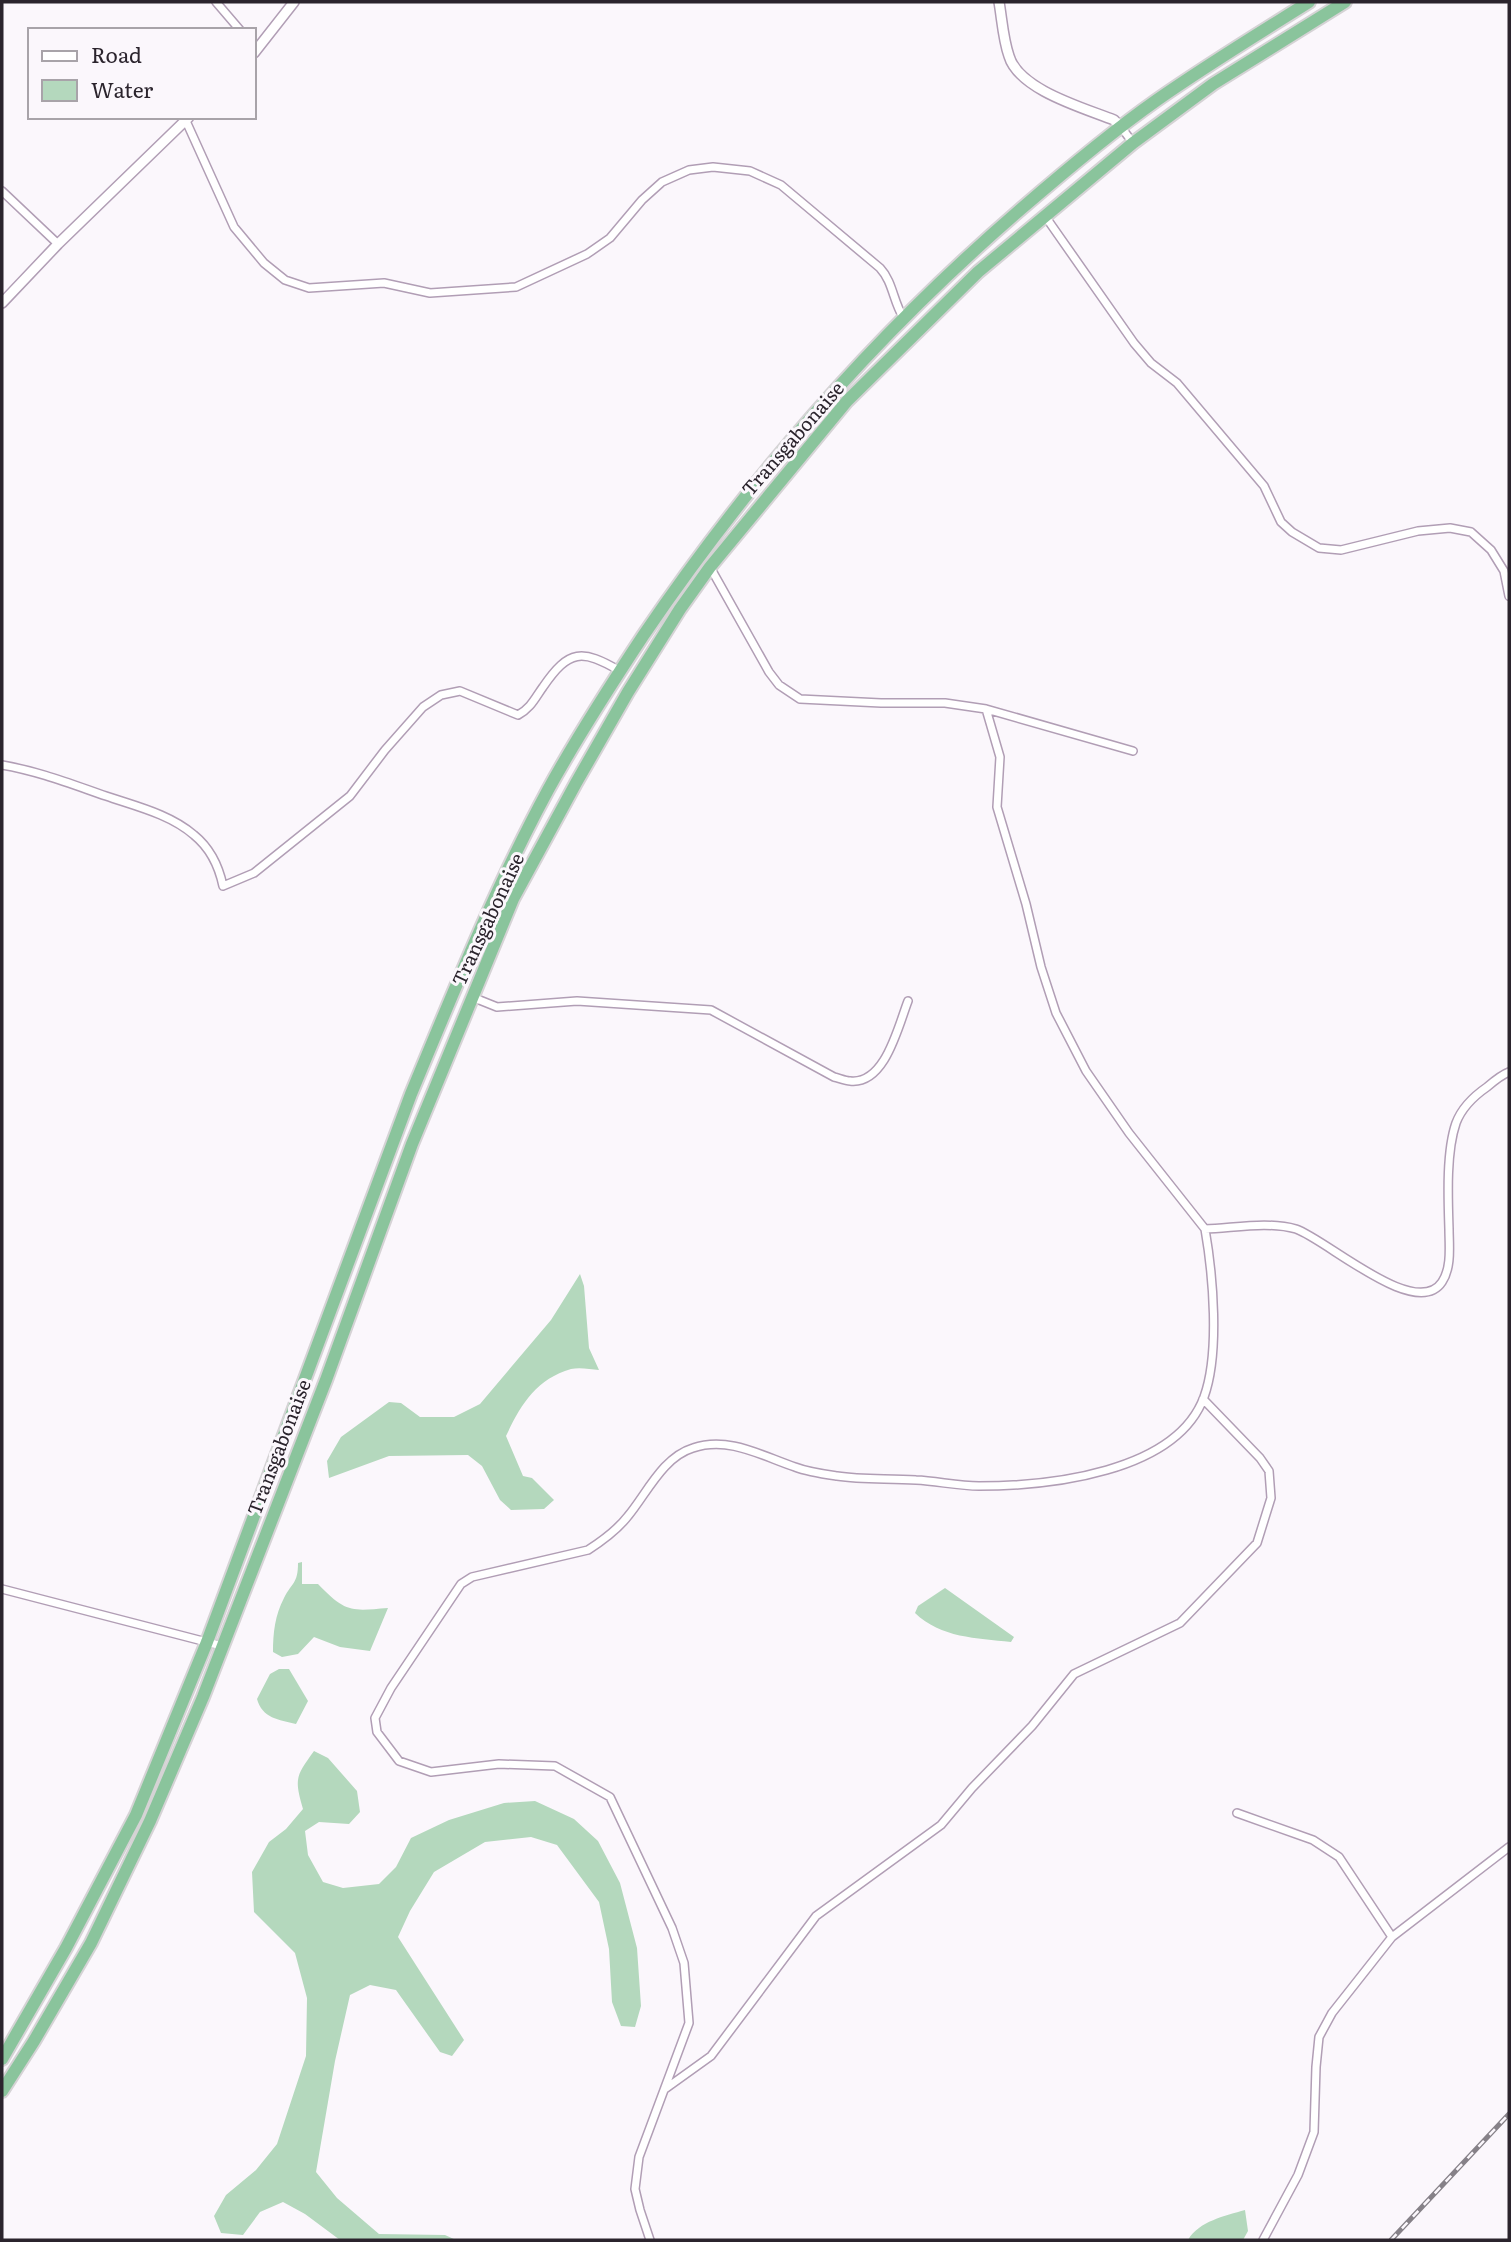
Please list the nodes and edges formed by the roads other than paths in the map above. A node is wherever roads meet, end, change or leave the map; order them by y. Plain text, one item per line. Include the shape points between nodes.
1 (216, 2) edge
2 (294, 2) edge
3 (999, 2) edge
4 (1309, 2) edge
5 (1345, 2) edge
6 (238, 28) edge
7 (256, 49) edge
8 (187, 119) edge
9 (1121, 127) junction
10 (1133, 142) junction
11 (2, 191) edge
12 (1044, 215) junction
13 (58, 244) junction
14 (2, 303) edge
15 (903, 317) junction
16 (710, 567) junction
17 (1509, 596) edge
18 (620, 671) junction
19 (986, 709) junction
20 (1133, 751) dead end
21 (2, 765) edge
22 (472, 997) junction
23 (908, 1002) dead end
24 (1509, 1072) edge
25 (1206, 1229) junction
26 (1203, 1399) junction
27 (2, 1588) edge
28 (207, 1642) junction
29 (222, 1647) junction
30 (1237, 1812) dead end
31 (1509, 1847) edge
32 (1392, 1937) junction
33 (2, 2059) edge
34 (664, 2090) junction
35 (2, 2091) edge
36 (650, 2240) edge
37 (1263, 2240) edge

1 - 6 street
2 - 7 street
3 - 9 street via 1009,56 1023,76
4 - 9 highway, Transgabonaise
5 - 10 highway, Transgabonaise via 1213,84
8 - 13 street
8 - 15 street via 234,227 275,272 309,288 384,283 430,293 516,287 587,254 610,238 662,182 689,170 713,167 750,171 781,185 885,273
9 - 10 street
9 - 15 highway, Transgabonaise via 990,236
10 - 12 highway, Transgabonaise
11 - 13 street
12 - 16 highway, Transgabonaise via 978,272 847,401
12 - 17 street via 1134,343 1177,383 1264,486 1281,522 1292,532 1319,548 1341,550 1418,531 1450,528 1471,532 1491,550 1504,571
13 - 14 street
15 - 18 highway, Transgabonaise via 803,425 728,516
16 - 19 street via 769,672 800,699 946,703
16 - 22 highway, Transgabonaise via 576,783 513,899
18 - 21 street via 596,658 570,658 559,666 529,709 518,715 460,691 441,695 423,707 350,796 254,873 223,886 210,854 195,835 178,824 30,770
18 - 28 highway, Transgabonaise via 547,791 458,980 411,1094
19 - 20 street
19 - 25 street via 1000,757 997,807 1056,1013 1086,1071 1129,1133
22 - 23 street via 497,1007 577,1001 711,1010 852,1082 883,1066
22 - 29 highway, Transgabonaise via 388,1204 326,1380
24 - 25 street via 1476,1095 1456,1124 1449,1254 1446,1274 1433,1290 1417,1292 1388,1283 1295,1229
25 - 26 street via 1214,1308
26 - 34 street via 1269,1471 1271,1498 1257,1543 1180,1623 1074,1674 941,1825 816,1916 710,2056
26 - 34 street via 1187,1426 1156,1451 1064,1480 978,1486 862,1479 799,1469 733,1444 692,1448 673,1460 626,1518 588,1550 472,1577 461,1584 391,1688 375,1718 377,1732 399,1761 431,1772 499,1764 555,1766 610,1797 684,1964 689,2024
27 - 28 street
28 - 29 street
28 - 33 highway, Transgabonaise via 136,1815
29 - 35 highway, Transgabonaise via 150,1821 91,1943
30 - 32 street via 1313,1840 1339,1857
31 - 32 street
32 - 37 street via 1332,2013 1319,2037 1314,2132 1298,2175
34 - 36 street via 639,2157 635,2189

